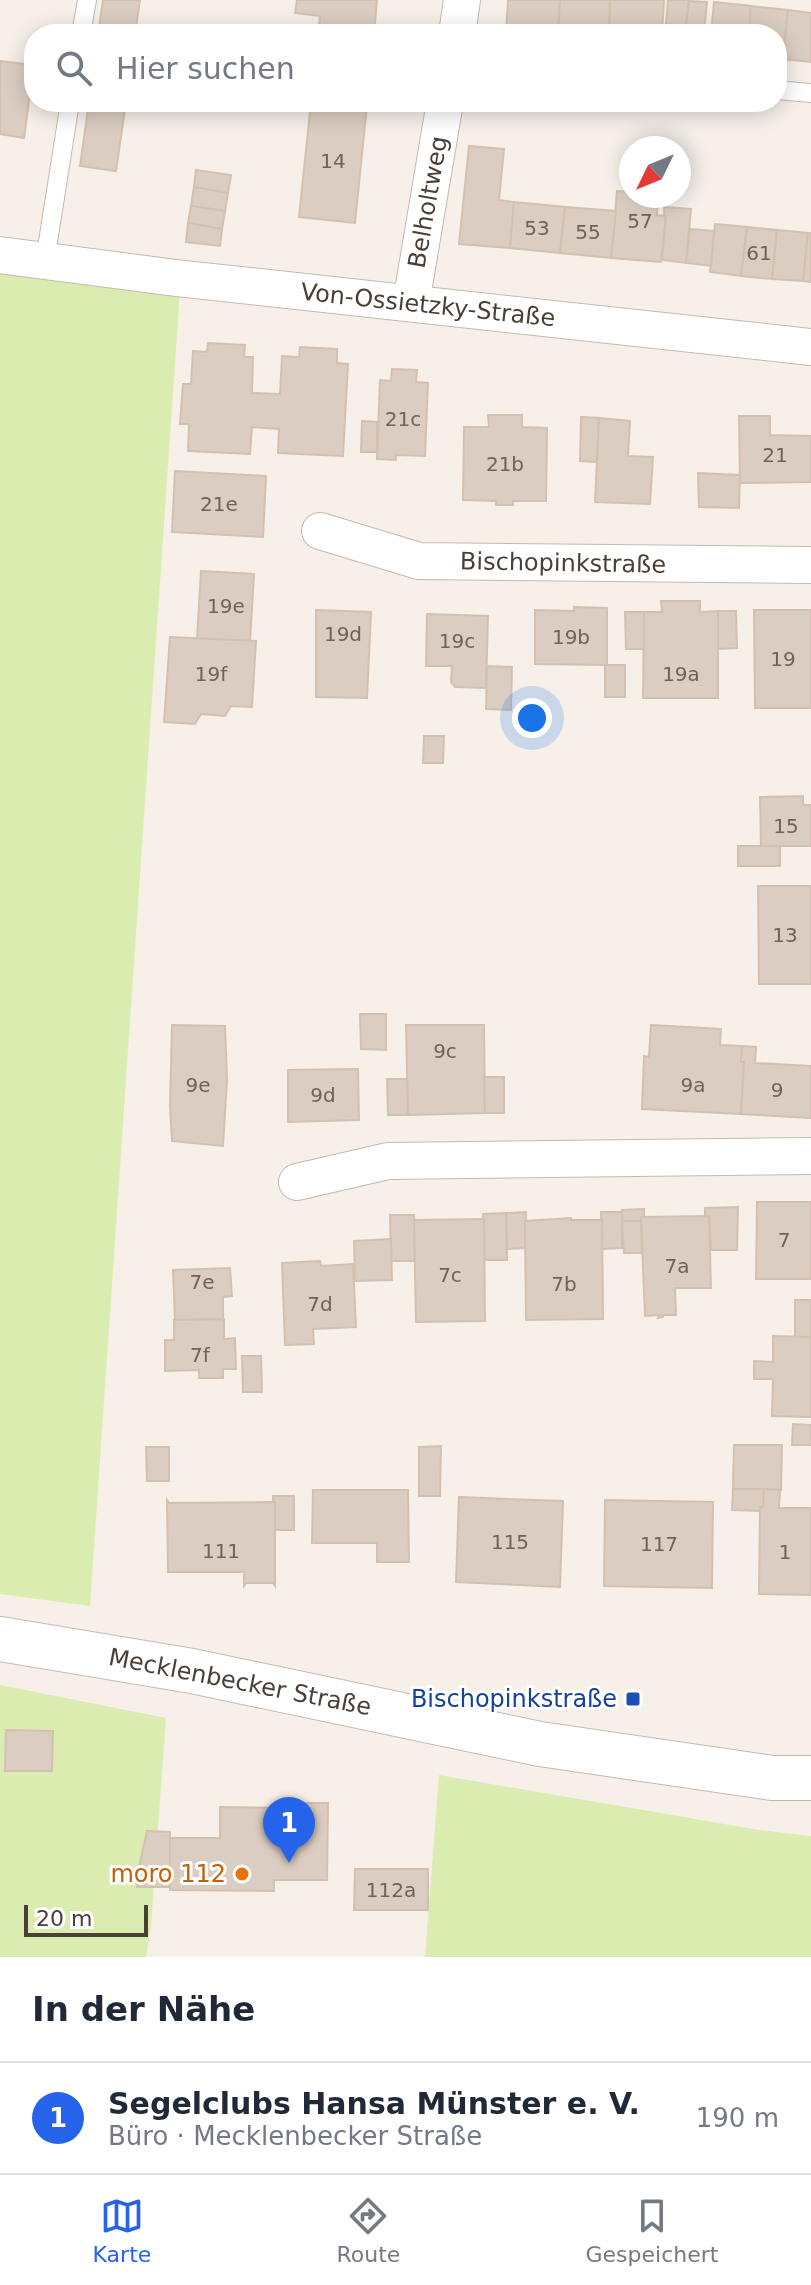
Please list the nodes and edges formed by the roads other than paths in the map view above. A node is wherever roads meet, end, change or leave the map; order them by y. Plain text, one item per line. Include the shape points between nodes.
1 (87, 0) edge
2 (462, 0) edge
3 (83, 24) edge
4 (458, 24) edge
5 (787, 91) edge
6 (811, 93) edge
7 (68, 112) edge
8 (443, 112) edge
9 (0, 255) edge
10 (45, 261) junction
11 (411, 303) junction
12 (811, 347) edge
13 (320, 531) dead end
14 (811, 565) edge
15 (811, 1156) edge
16 (297, 1182) dead end
17 (0, 1639) edge
18 (811, 1778) edge

1 - 3 lane
2 - 4 street
5 - 6 lane
7 - 10 lane
8 - 11 street, Belholtweg
9 - 10 street, Von-Ossietzky-Straße
10 - 11 street, Von-Ossietzky-Straße
11 - 12 street, Von-Ossietzky-Straße
13 - 14 street, Bischopinkstraße via 419,561
15 - 16 street via 388,1161
17 - 18 street, Mecklenbecker Straße via 192,1671 540,1744 772,1778

